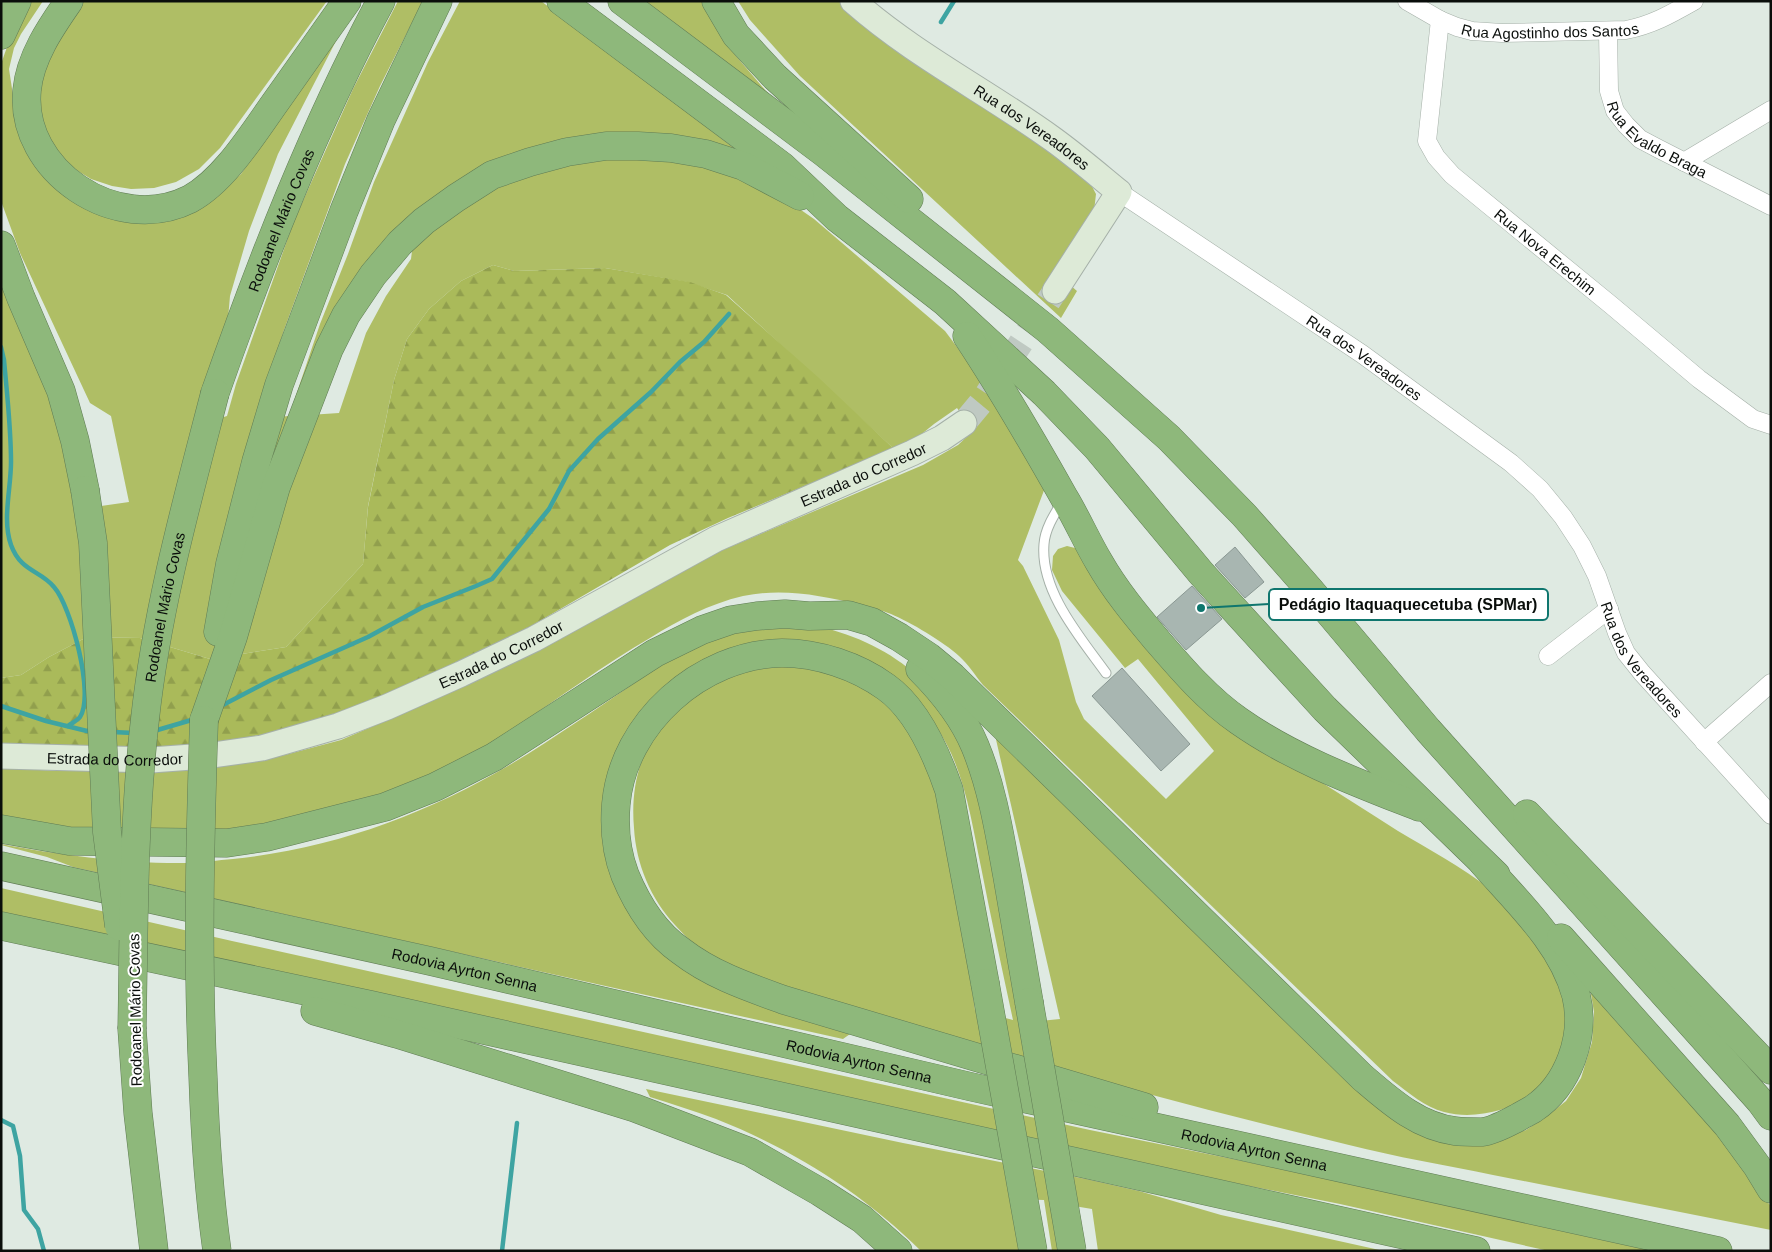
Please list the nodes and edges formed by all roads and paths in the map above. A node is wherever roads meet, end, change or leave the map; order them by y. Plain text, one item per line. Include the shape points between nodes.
1 (17, 1) edge
2 (69, 1) edge
3 (347, 1) edge
4 (382, 1) edge
5 (438, 1) edge
6 (561, 1) edge
7 (622, 1) edge
8 (716, 1) edge
9 (853, 1) edge
10 (1407, 1) edge
11 (1694, 1) edge
12 (1440, 20) junction
13 (1608, 31) junction
14 (1, 35) edge
15 (1771, 110) edge
16 (1684, 162) junction
17 (1119, 192) junction
18 (1771, 206) edge
19 (837, 218) junction
20 (1, 245) edge
21 (1055, 291) tunnel mouth
22 (945, 302) junction
23 (1048, 330) junction
24 (1771, 414) edge
25 (1753, 418) junction
26 (964, 423) tunnel mouth
27 (1771, 426) edge
28 (1065, 498) junction
29 (1310, 590) junction
30 (1608, 609) junction
31 (810, 616) junction
32 (1548, 656) dead end
33 (1106, 673) dead end
34 (1771, 683) edge
35 (204, 720) junction
36 (1704, 742) junction
37 (1, 756) edge
38 (1432, 812) junction
39 (1771, 815) edge
40 (1, 829) edge
41 (1483, 863) junction
42 (1, 866) edge
43 (1, 926) edge
44 (71, 941) junction
45 (132, 1029) junction
46 (1771, 1070) edge
47 (1771, 1116) edge
48 (1771, 1190) edge
49 (1229, 1195) junction
50 (1522, 1206) junction
51 (154, 1251) edge
52 (217, 1251) edge
53 (898, 1251) edge
54 (1033, 1251) edge
55 (1072, 1251) edge
56 (1405, 1251) edge
57 (1476, 1251) edge
58 (1718, 1251) edge

1 - 14 highway
2 - 3 highway via 44,41 27,89 28,115 36,143 69,184 109,204 135,209 163,208 189,199 222,174
4 - 45 highway, Rodoanel Mário Covas, bridge via 354,52 310,149 243,313 215,393 182,516 159,622 145,718 135,842
5 - 35 highway via 381,120 279,385 230,564
6 - 19 highway via 782,166
7 - 23 highway via 823,152
8 - 23 highway via 736,35 775,77 1016,294
9 - 17 street, Rua dos Vereadores via 902,40 1053,139
10 - 12 street, Rua Agostinho dos Santos
11 - 13 street, Rua Agostinho dos Santos via 1644,27
12 - 13 street, Rua Agostinho dos Santos via 1472,30 1502,32
12 - 25 street, Rua Nova Erechim via 1427,141 1436,157 1452,175 1699,380
13 - 16 street, Rua Evaldo Braga via 1609,91 1615,111 1640,139
15 - 16 street
16 - 18 street, Rua Evaldo Braga
17 - 21 street
17 - 30 street, Rua dos Vereadores via 1362,354 1511,462 1540,489 1563,517 1597,576
19 - 22 highway
19 - 35 highway via 743,166 706,154 671,148 606,146 530,162 492,175 424,221 372,276 329,348 276,487 233,637
20 - 45 highway, bridge via 61,391 85,490 94,553 108,832
22 - 28 highway via 1006,394
22 - 38 highway via 1097,448 1206,579 1294,677
23 - 29 highway via 1169,438 1244,515
24 - 25 street
25 - 27 street, Rua Nova Erechim
26 - 37 street, Estrada do Corredor via 912,453 716,538 534,639 387,707 338,726 262,748 206,756 151,760
28 - 33 lane via 1050,521 1044,543 1049,583 1066,617
28 - 38 highway via 1122,599 1210,697 1264,737 1343,777
29 - 46 highway
29 - 47 highway via 1428,730
30 - 32 street
30 - 36 street, Rua dos Vereadores via 1626,653
31 - 40 highway via 757,616 731,620 702,630 655,653 494,757 435,787 385,807 333,822 267,838 227,843 69,841
31 - 41 highway via 848,615 872,622 929,657 1362,1076 1396,1106 1424,1122 1454,1131 1483,1132 1534,1108 1552,1092 1566,1072 1576,1047 1580,1020 1576,995 1566,968 1545,934
31 - 55 highway, bridge via 858,630 919,668 941,690 974,745 997,817
34 - 36 street
35 - 52 highway, bridge via 200,1010 206,1149
36 - 39 street, Rua dos Vereadores
38 - 41 highway
41 - 48 highway via 1558,935 1727,1125
42 - 50 highway, Rodovia Ayrton Senna via 972,1087
43 - 44 highway
44 - 49 highway
44 - 53 highway via 397,1034 635,1108 750,1152 862,1219
45 - 51 highway, Rodoanel Mário Covas
49 - 56 highway via 1325,1231
49 - 57 highway
50 - 54 highway, bridge via 1136,1105 784,1000 726,979 680,951 644,913 631,890 616,842 616,798 620,776 641,732 668,700 712,671 758,655 782,653 833,661 887,688 924,732 939,760 949,790 985,983
50 - 58 highway, Rodovia Ayrton Senna

